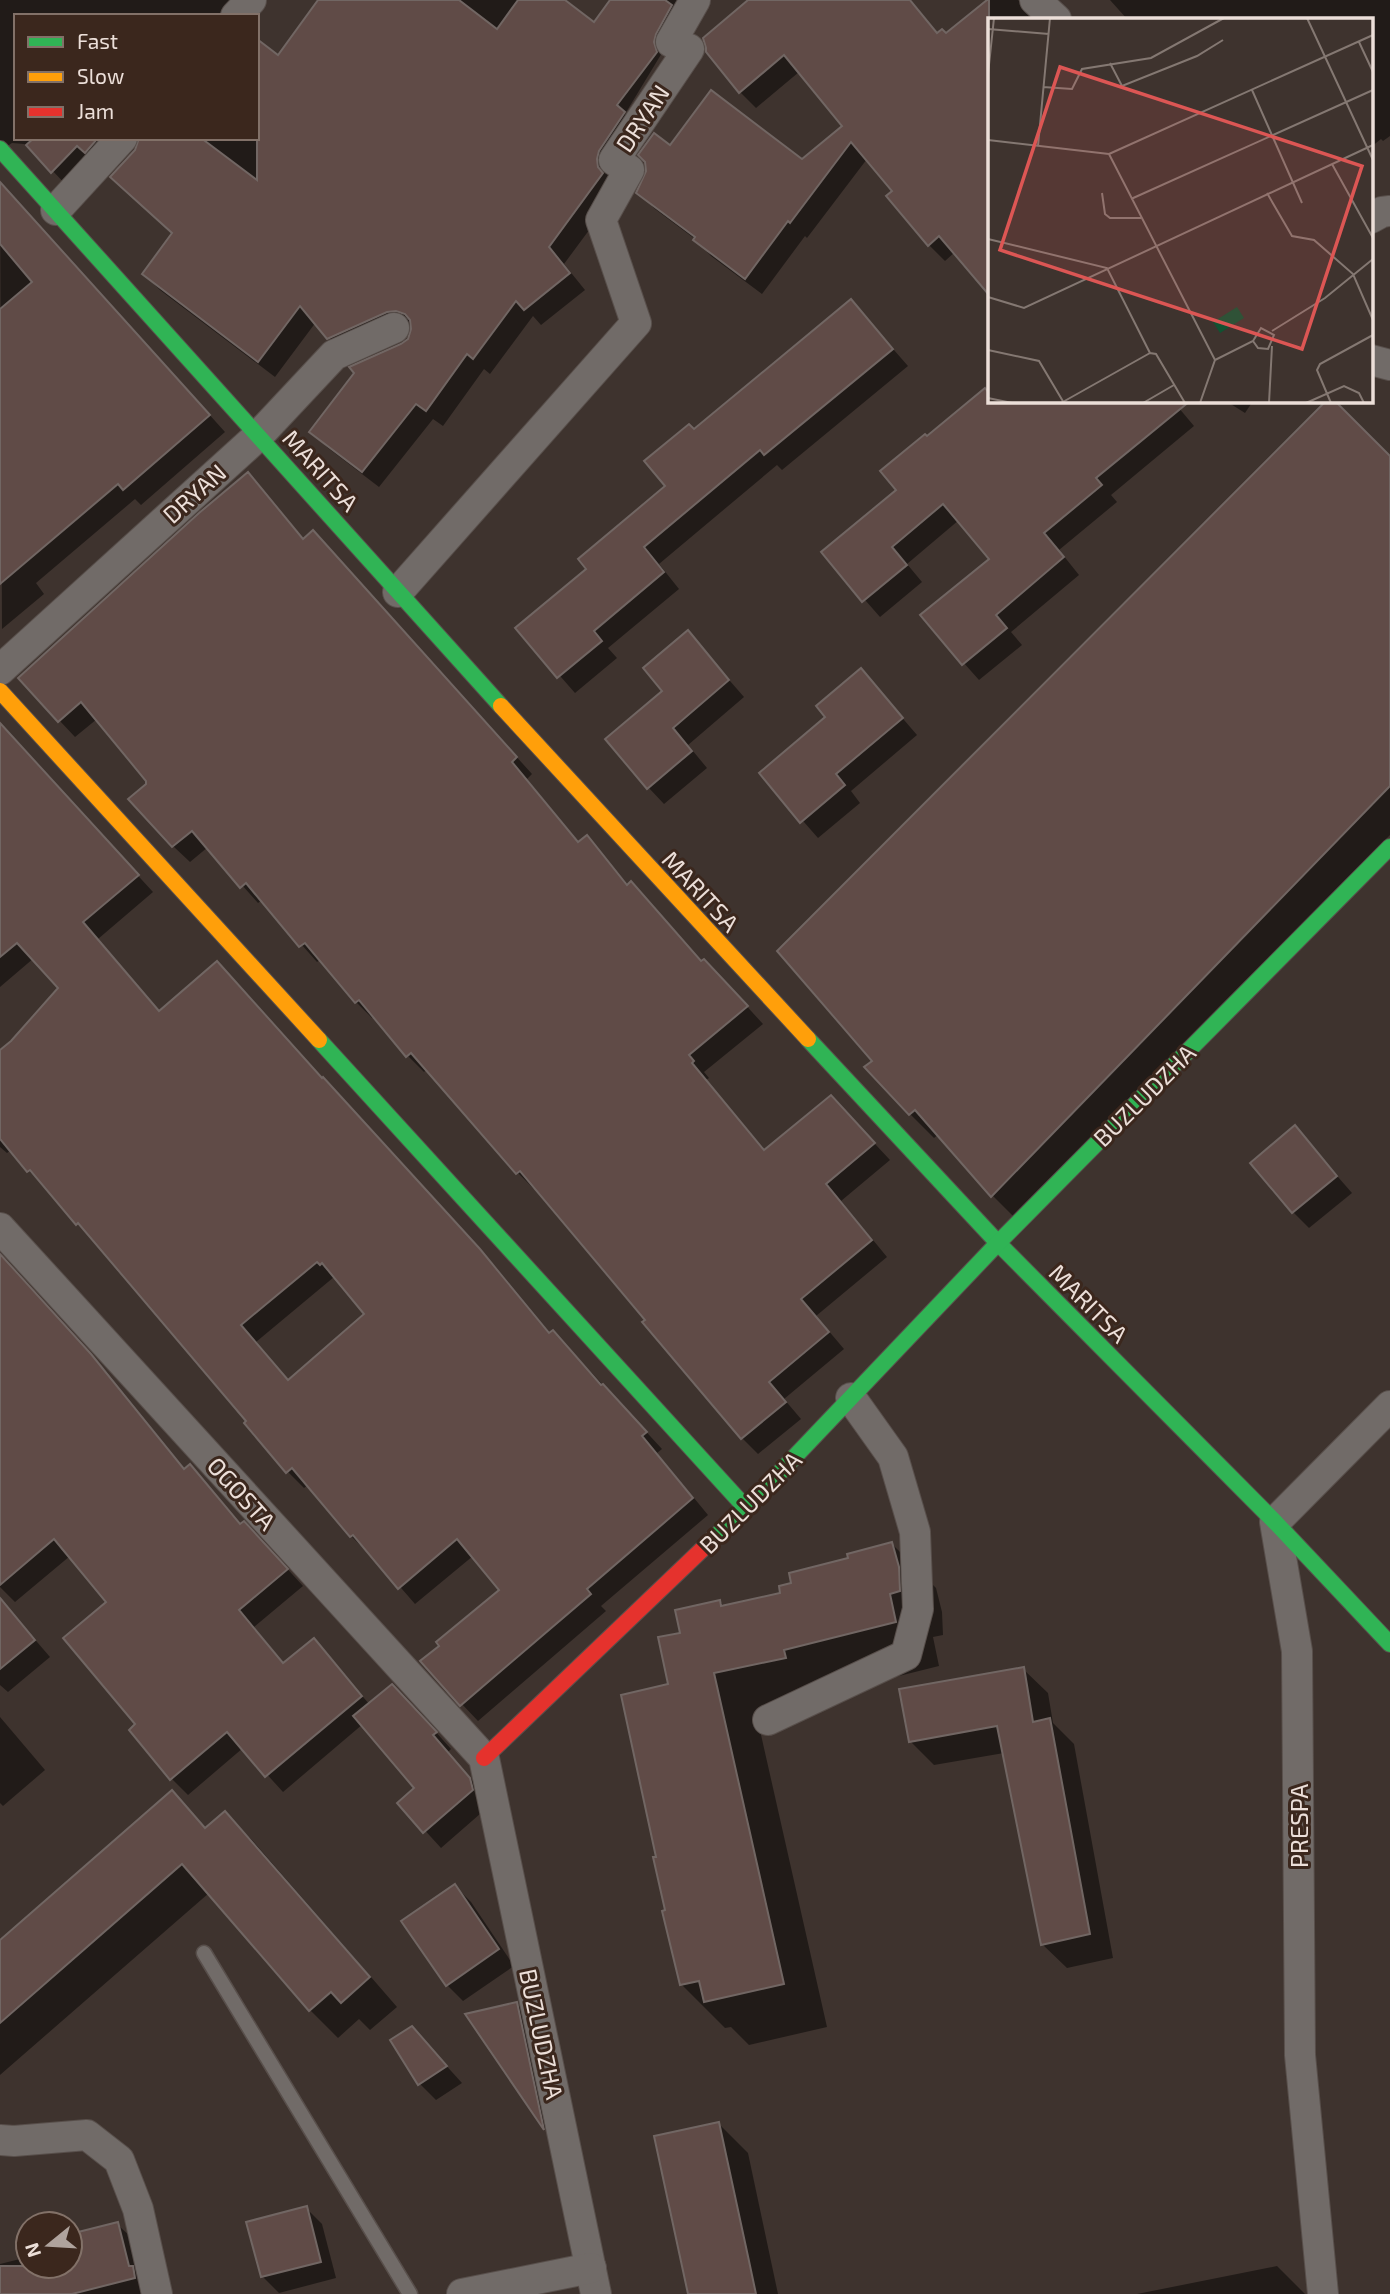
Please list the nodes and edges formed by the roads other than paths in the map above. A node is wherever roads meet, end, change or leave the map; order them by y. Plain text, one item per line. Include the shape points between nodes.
1 (251, 0) edge
2 (695, 0) edge
3 (1035, 0) edge
4 (238, 14) edge
5 (1055, 18) edge
6 (120, 140) edge
7 (0, 149) edge
8 (56, 210) junction
9 (1390, 211) edge
10 (1372, 217) edge
11 (394, 328) dead end
12 (1372, 360) edge
13 (1390, 365) edge
14 (258, 435) junction
15 (398, 592) junction
16 (0, 670) edge
17 (0, 691) edge
18 (1390, 847) edge
19 (0, 1228) edge
20 (998, 1243) junction
21 (851, 1398) junction
22 (1390, 1406) edge
23 (746, 1508) junction
24 (1275, 1522) junction
25 (1390, 1644) edge
26 (768, 1720) dead end
27 (484, 1758) junction
28 (204, 1953) dead end
29 (0, 2140) edge
30 (593, 2281) edge
31 (156, 2294) edge
32 (410, 2294) edge
33 (462, 2294) edge
34 (1323, 2294) edge

1 - 4 street
2 - 15 street, DRYAN via 671,42 689,49 614,160 629,170 601,220 636,323
3 - 5 street
6 - 8 street
7 - 8 street, MARITSA
8 - 14 street, MARITSA
9 - 10 street
11 - 14 street, DRYAN via 334,355
12 - 13 street
14 - 15 street, MARITSA
14 - 16 street, DRYAN
15 - 20 street, MARITSA
17 - 23 street
18 - 20 street, BUZLUDZHA
19 - 27 street, OGOSTA
20 - 21 street, BUZLUDZHA
20 - 24 street, MARITSA
21 - 23 street, BUZLUDZHA
21 - 26 street via 893,1457 915,1532 918,1609 906,1655
22 - 24 street
23 - 27 street, BUZLUDZHA
24 - 25 street, MARITSA
24 - 34 street, PRESPA via 1297,1651 1300,2055
27 - 30 street, BUZLUDZHA
28 - 32 lane
29 - 31 street via 88,2134 119,2160 138,2209
30 - 33 street

